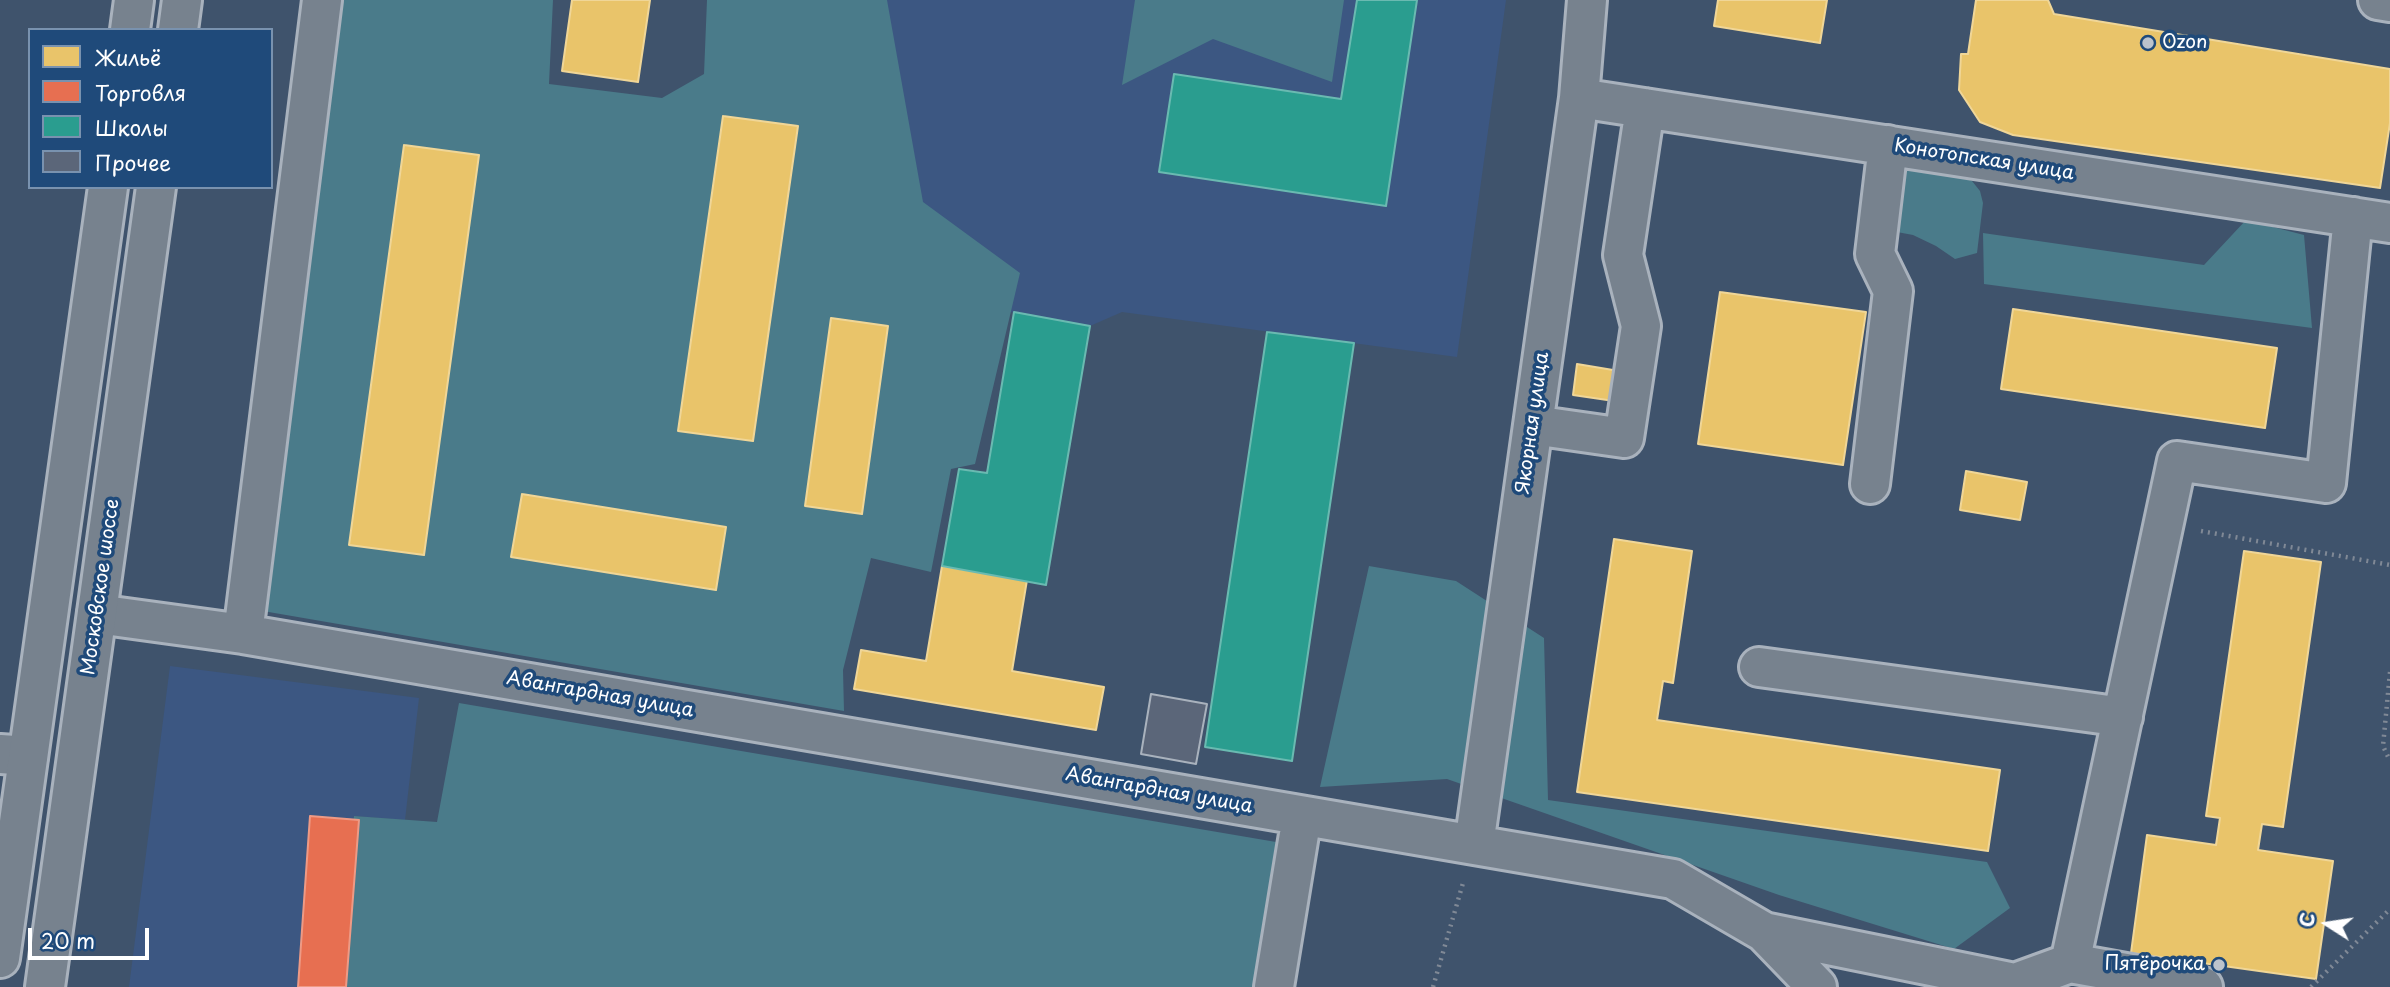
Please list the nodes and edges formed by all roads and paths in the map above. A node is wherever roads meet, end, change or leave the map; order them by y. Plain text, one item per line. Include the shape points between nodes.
1 (134, 0) edge
2 (182, 0) edge
3 (322, 0) edge
4 (1587, 0) edge
5 (2378, 0) edge
6 (2390, 2) edge
7 (130, 28) edge
8 (178, 28) edge
9 (1579, 98) junction
10 (1645, 108) junction
11 (1888, 145) junction
12 (108, 189) edge
13 (156, 189) edge
14 (2372, 220) edge
15 (1533, 425) junction
16 (1870, 484) dead end
17 (2164, 524) junction
18 (2390, 565) edge
19 (97, 614) junction
20 (243, 634) junction
21 (1759, 667) dead end
22 (2390, 672) edge
23 (2123, 717) junction
24 (14, 755) edge
25 (2390, 761) edge
26 (1302, 816) junction
27 (1474, 845) junction
28 (2390, 909) edge
29 (1764, 932) junction
30 (0, 958) edge
31 (2070, 963) junction
32 (45, 987) edge
33 (1274, 987) edge
34 (1433, 987) edge
35 (1817, 987) edge
36 (2203, 987) edge
37 (2311, 987) edge

1 - 7 street
2 - 8 street
3 - 20 street
4 - 9 street, Якорная улица
5 - 6 street
9 - 10 street, Конотопская улица
9 - 15 street, Якорная улица
10 - 11 street, Конотопская улица
10 - 15 street via 1623,255 1641,326 1624,438
11 - 14 street, Конотопская улица
11 - 16 street via 1874,254 1893,291
12 - 24 street
13 - 19 street, Московское шоссе
14 - 17 street via 2326,483 2177,461
15 - 27 street, Якорная улица
17 - 18 path
17 - 23 street
19 - 20 street, Авангардная улица
19 - 32 street, Московское шоссе
20 - 26 street, Авангардная улица
21 - 23 street
22 - 25 path via 2383,746
23 - 31 street
24 - 30 street
26 - 27 street, Авангардная улица
26 - 33 street
27 - 29 street, Авангардная улица via 1673,879
27 - 34 path
28 - 37 path
29 - 31 street, Авангардная улица via 2015,983
29 - 35 street
31 - 36 street

